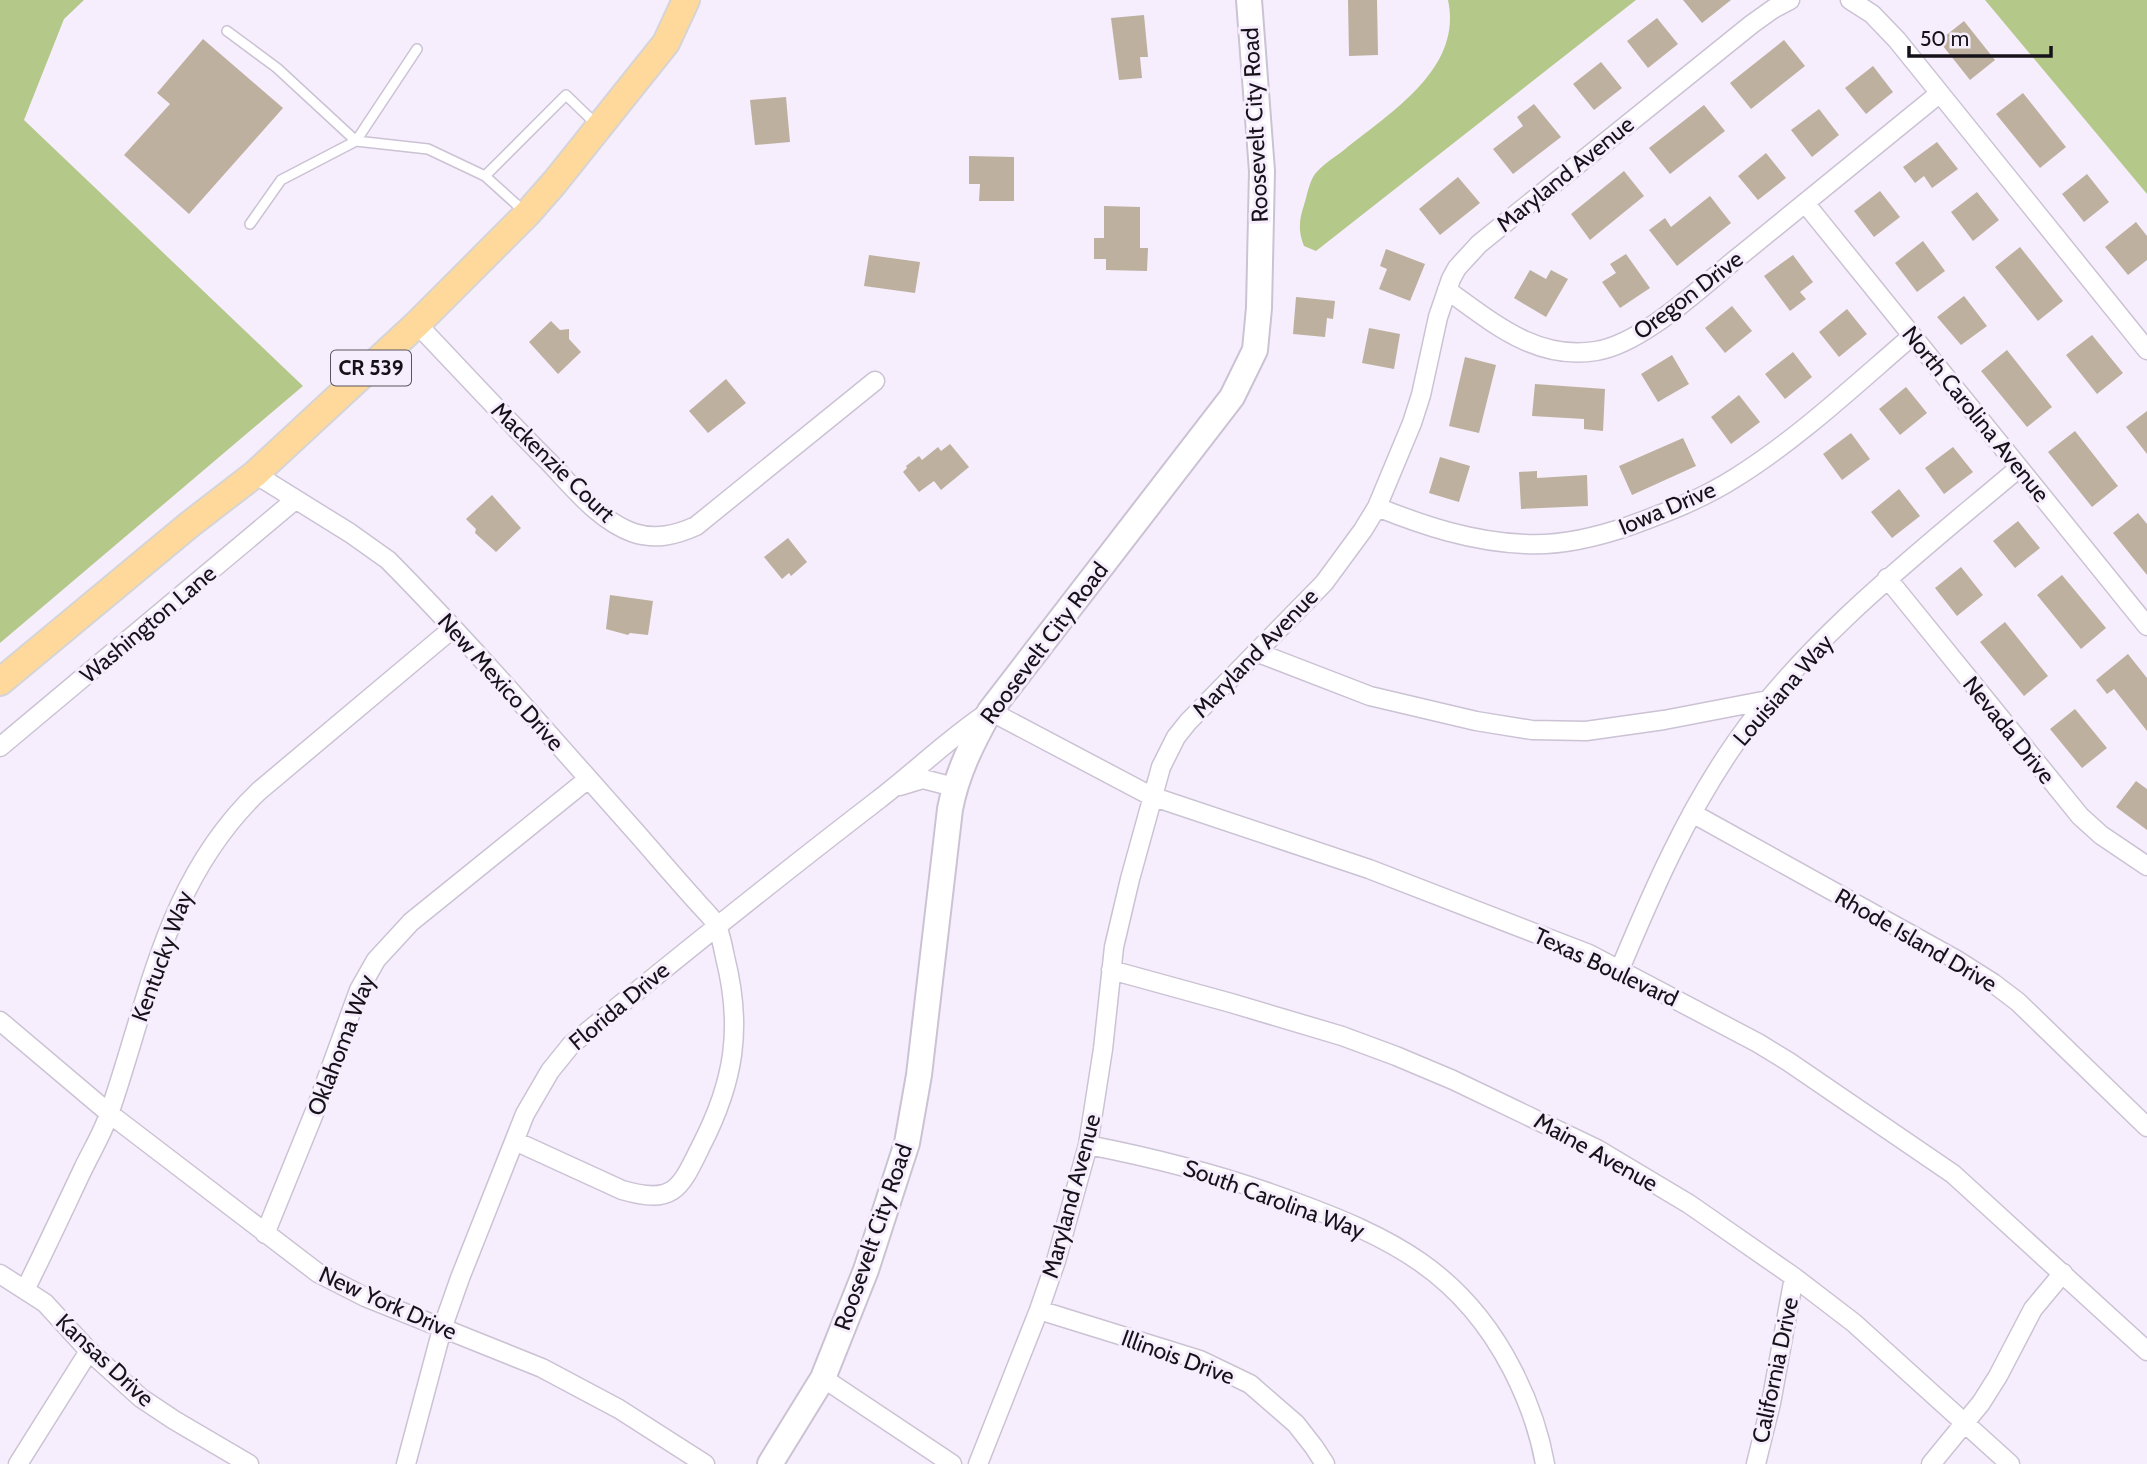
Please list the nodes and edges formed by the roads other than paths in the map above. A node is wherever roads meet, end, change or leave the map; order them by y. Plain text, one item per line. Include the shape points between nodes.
1 (686, 0) edge
2 (1249, 0) edge
3 (1790, 0) edge
4 (1850, 0) edge
5 (227, 31) dead end
6 (417, 49) dead end
7 (1940, 93) junction
8 (599, 127) junction
9 (356, 141) junction
10 (485, 176) junction
11 (1805, 203) junction
12 (527, 214) junction
13 (250, 224) dead end
14 (1447, 290) junction
15 (417, 324) junction
16 (1912, 336) junction
17 (2147, 350) edge
18 (875, 381) dead end
19 (2019, 468) junction
20 (255, 474) junction
21 (295, 500) junction
22 (1377, 507) junction
23 (1887, 578) junction
24 (2147, 625) edge
25 (452, 629) junction
26 (1256, 652) junction
27 (0, 682) edge
28 (1768, 700) junction
29 (990, 711) junction
30 (0, 747) edge
31 (588, 779) junction
32 (954, 787) junction
33 (891, 791) junction
34 (1151, 796) junction
35 (1692, 813) junction
36 (2147, 866) edge
37 (717, 925) junction
38 (1620, 969) junction
39 (1111, 970) junction
40 (0, 1021) edge
41 (110, 1114) junction
42 (2147, 1127) edge
43 (515, 1141) junction
44 (1088, 1145) junction
45 (265, 1234) junction
46 (2063, 1273) junction
47 (0, 1275) edge
48 (1794, 1277) junction
49 (25, 1290) junction
50 (1039, 1310) junction
51 (442, 1329) junction
52 (89, 1351) junction
53 (2147, 1351) edge
54 (823, 1378) junction
55 (1966, 1422) junction
56 (18, 1464) edge
57 (248, 1464) edge
58 (406, 1464) edge
59 (705, 1464) edge
60 (769, 1464) edge
61 (952, 1464) edge
62 (978, 1464) edge
63 (1325, 1464) edge
64 (1545, 1464) edge
65 (1755, 1464) edge
66 (1931, 1464) edge
67 (2010, 1464) edge

1 - 8 main road, CR 539 via 666,43
2 - 29 street, Roosevelt City Road via 1262,171 1255,351 1227,404
3 - 14 street, Maryland Avenue via 1752,24 1479,244 1457,268
4 - 7 street via 1883,25
5 - 9 lane via 277,68
6 - 9 lane
7 - 11 street, Oregon Drive
7 - 17 street
8 - 10 lane via 566,96
8 - 12 main road, CR 539
9 - 10 lane via 428,149
9 - 13 lane via 281,180
10 - 12 lane
11 - 14 street, Oregon Drive via 1637,335 1596,351 1559,351 1531,344
11 - 16 street, North Carolina Avenue
12 - 15 main road, CR 539
14 - 22 street, Maryland Avenue via 1419,403
15 - 18 street, Mackenzie Court via 601,514 646,536 669,537 696,526
15 - 20 main road, CR 539
16 - 19 street, North Carolina Avenue
16 - 22 street, Iowa Drive via 1744,472 1695,500 1618,530 1555,543 1496,542 1456,534
19 - 23 street, Louisiana Way
19 - 24 street, North Carolina Avenue
20 - 21 street, New Mexico Drive
20 - 27 main road, CR 539
21 - 25 street, New Mexico Drive via 388,560
21 - 30 street, Washington Lane
22 - 26 street, Maryland Avenue via 1324,583
23 - 28 street, Louisiana Way
23 - 36 street, Nevada Drive via 2080,816
25 - 31 street, New Mexico Drive
25 - 41 street, Kentucky Way via 259,791 217,838 169,925
26 - 28 street via 1370,696 1532,730 1586,731
26 - 34 street, Maryland Avenue via 1176,737
28 - 35 street, Louisiana Way
29 - 32 street, Roosevelt City Road
29 - 33 street, Florida Drive
29 - 34 street, Texas Boulevard
31 - 37 street, New Mexico Drive
31 - 45 street, Oklahoma Way via 411,922 376,960 359,990
32 - 33 street, Florida Drive via 923,779
32 - 54 street, Roosevelt City Road via 907,1143 866,1270
33 - 37 street, Florida Drive
34 - 38 street, Texas Boulevard via 1369,869
34 - 39 street, Maryland Avenue
35 - 38 street, Louisiana Way
35 - 42 street, Rhode Island Drive via 1993,983
37 - 43 street, Florida Drive via 559,1057
37 - 43 street via 733,999 733,1057 706,1137 679,1187 654,1196 622,1190
38 - 46 street, Texas Boulevard via 1779,1055 1913,1145
39 - 44 street, Maryland Avenue
39 - 48 street, Maine Avenue via 1342,1036 1453,1080 1597,1149 1689,1204
40 - 41 street, New York Drive
41 - 45 street, New York Drive
41 - 49 street, Kentucky Way
43 - 51 street, Florida Drive
44 - 50 street, Maryland Avenue
44 - 64 street, South Carolina Way via 1242,1182 1368,1231 1428,1267 1474,1309 1501,1347 1534,1418
45 - 51 street, New York Drive via 340,1286
46 - 53 street, Texas Boulevard
46 - 55 street via 2033,1309 1990,1390
47 - 49 street, Kansas Drive
48 - 55 street, Maine Avenue via 1854,1323
48 - 65 street, California Drive
49 - 52 street, Kansas Drive via 45,1303
50 - 62 street, Maryland Avenue
50 - 63 street, Illinois Drive via 1200,1360 1250,1384 1296,1424
51 - 58 street, Florida Drive
51 - 59 street, New York Drive via 542,1368 619,1409
52 - 56 street
52 - 57 street, Kansas Drive via 141,1398
54 - 60 street, Roosevelt City Road
54 - 61 street
55 - 66 street
55 - 67 street, Maine Avenue

